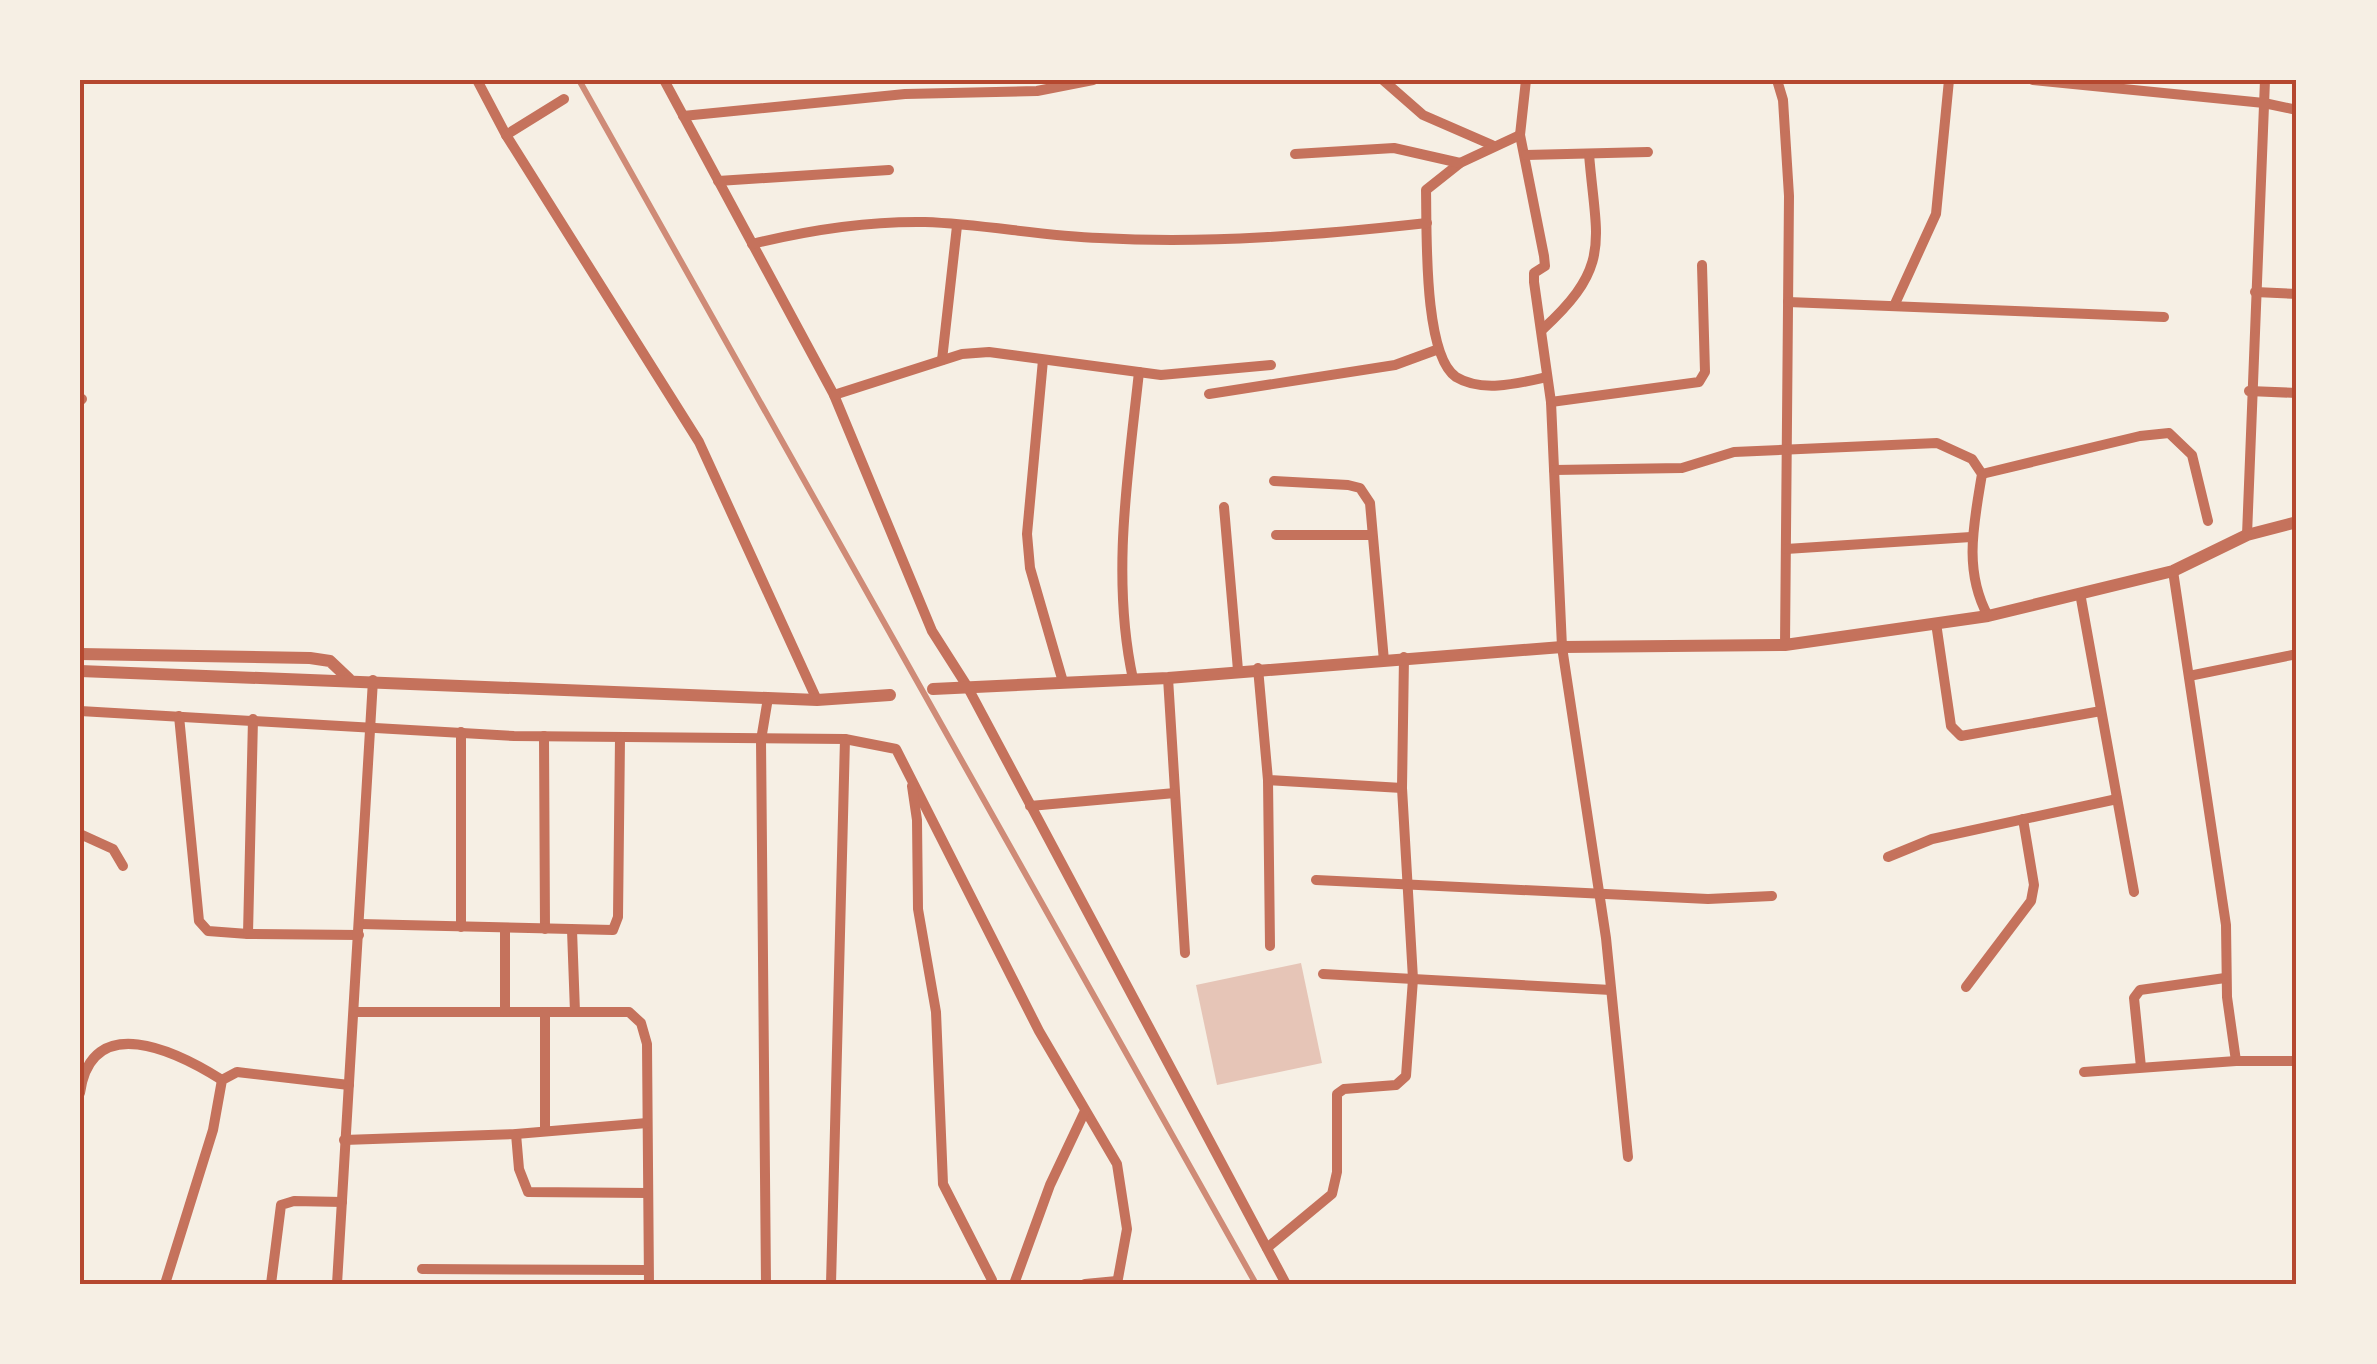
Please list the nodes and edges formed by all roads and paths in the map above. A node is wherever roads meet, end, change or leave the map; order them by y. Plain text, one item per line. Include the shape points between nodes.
1 (477, 80) edge
2 (664, 80) edge
3 (1093, 80) edge
4 (1383, 80) edge
5 (1526, 80) edge
6 (1777, 80) edge
7 (1949, 80) edge
8 (2036, 80) edge
9 (2265, 80) edge
10 (2146, 86) edge
11 (564, 99) dead end
12 (2264, 103) junction
13 (2297, 110) edge
14 (683, 116) junction
15 (506, 135) junction
16 (1520, 136) junction
17 (1492, 145) junction
18 (1648, 152) dead end
19 (1296, 154) dead end
20 (1526, 154) junction
21 (1589, 154) junction
22 (1460, 163) junction
23 (889, 170) dead end
24 (718, 180) junction
25 (1427, 223) junction
26 (957, 226) junction
27 (752, 244) junction
28 (1702, 265) dead end
29 (2256, 292) junction
30 (2297, 294) edge
31 (1788, 302) junction
32 (1894, 306) junction
33 (2164, 317) dead end
34 (1543, 329) junction
35 (1436, 350) junction
36 (942, 360) junction
37 (1042, 360) junction
38 (1271, 365) dead end
39 (1139, 372) junction
40 (1547, 377) junction
41 (2249, 392) junction
42 (2297, 393) edge
43 (834, 394) junction
44 (1210, 394) dead end
45 (1551, 402) junction
46 (1787, 452) junction
47 (1554, 470) junction
48 (1982, 474) junction
49 (1274, 481) dead end
50 (1224, 507) dead end
51 (2208, 521) dead end
52 (2297, 522) edge
53 (1372, 535) junction
54 (2247, 535) junction
55 (1276, 536) dead end
56 (1970, 537) junction
57 (1786, 549) junction
58 (2173, 572) junction
59 (2080, 593) junction
60 (1988, 616) junction
61 (1936, 623) junction
62 (1786, 645) junction
63 (1562, 646) junction
64 (80, 654) edge
65 (2297, 654) edge
66 (1404, 656) junction
67 (1384, 661) junction
68 (1258, 668) junction
69 (1238, 670) junction
70 (80, 671) edge
71 (2189, 676) junction
72 (1168, 678) junction
73 (349, 679) junction
74 (1133, 679) junction
75 (373, 680) junction
76 (1063, 682) junction
77 (967, 686) junction
78 (933, 690) dead end
79 (890, 695) dead end
80 (768, 698) junction
81 (817, 700) junction
82 (80, 711) edge
83 (2101, 711) junction
84 (179, 716) junction
85 (253, 720) junction
86 (373, 726) junction
87 (461, 732) junction
88 (544, 736) junction
89 (620, 738) junction
90 (846, 739) junction
91 (760, 740) junction
92 (910, 775) junction
93 (1268, 780) junction
94 (1402, 788) junction
95 (1175, 793) junction
96 (2117, 799) junction
97 (1030, 806) junction
98 (2023, 819) junction
99 (80, 834) edge
100 (1888, 857) dead end
101 (123, 866) dead end
102 (1316, 880) dead end
103 (1409, 884) junction
104 (1599, 892) junction
105 (2134, 892) dead end
106 (1772, 896) dead end
107 (462, 927) junction
108 (505, 928) junction
109 (546, 929) junction
110 (359, 930) junction
111 (572, 930) junction
112 (248, 934) junction
113 (1270, 946) dead end
114 (1185, 953) dead end
115 (1323, 974) dead end
116 (2226, 978) junction
117 (1413, 979) junction
118 (1966, 986) dead end
119 (1612, 990) junction
120 (354, 1012) junction
121 (504, 1012) junction
122 (546, 1012) junction
123 (575, 1012) junction
124 (2236, 1060) junction
125 (2297, 1061) edge
126 (2141, 1066) junction
127 (2084, 1072) dead end
128 (222, 1080) junction
129 (349, 1085) junction
130 (80, 1093) edge
131 (1085, 1112) junction
132 (647, 1122) junction
133 (545, 1132) junction
134 (516, 1134) junction
135 (344, 1140) junction
136 (1628, 1157) dead end
137 (648, 1192) junction
138 (342, 1202) junction
139 (1267, 1248) junction
140 (422, 1269) dead end
141 (648, 1270) junction
142 (1015, 1278) edge
143 (991, 1282) edge
144 (1117, 1282) edge
145 (164, 1284) edge
146 (272, 1284) edge
147 (337, 1284) edge
148 (649, 1284) edge
149 (766, 1284) edge
150 (831, 1284) edge
151 (1086, 1284) edge
152 (1286, 1284) edge

1 - 15 street
2 - 14 street
3 - 14 street via 1038,91 905,94
4 - 17 street via 1423,116
5 - 16 street
6 - 31 street via 1789,196
7 - 32 street via 1936,214
8 - 10 street
9 - 12 street
10 - 12 street
11 - 15 street
12 - 13 street
12 - 29 street
14 - 24 street
15 - 81 street via 700,442
16 - 17 street
16 - 20 street
17 - 22 street
18 - 21 street
19 - 22 street via 1394,148
20 - 21 street
20 - 34 street via 1545,266 1534,273
21 - 34 street via 1596,248 1589,281
22 - 25 street via 1426,190
23 - 24 street
24 - 27 street
25 - 26 street via 1176,240
25 - 35 street
26 - 27 street via 836,226
26 - 36 street
27 - 43 street
28 - 45 street via 1700,382
29 - 30 street
29 - 41 street
31 - 32 street
31 - 46 street
32 - 33 street
34 - 40 street
35 - 40 street via 1458,378 1475,383 1508,386
35 - 44 street via 1395,365
36 - 37 street via 989,352
36 - 43 street
37 - 39 street
37 - 76 street via 1027,534 1030,568
38 - 39 street
39 - 74 street via 1121,626
40 - 45 street
41 - 42 street
41 - 54 street
43 - 77 street via 932,631
45 - 47 street
46 - 47 street via 1734,452 1682,468
46 - 48 street via 1937,443 1972,459
46 - 57 street
47 - 63 street
48 - 51 street via 2169,433 2192,456
48 - 56 street
49 - 53 street via 1360,488 1370,503
50 - 69 street
52 - 54 street
53 - 55 street
53 - 67 street
54 - 58 street
56 - 57 street
56 - 60 street
57 - 62 street
58 - 59 street
58 - 71 street
59 - 60 street
59 - 83 street
60 - 61 street
61 - 62 street
61 - 83 street via 1951,726 1961,736
62 - 63 street
63 - 66 street
63 - 104 street
64 - 73 street via 310,658 330,661
65 - 71 street
66 - 67 street
66 - 94 street
67 - 68 street
68 - 69 street
68 - 93 street
69 - 72 street
70 - 73 street via 311,684
71 - 116 street via 2226,925
72 - 74 street
72 - 95 street
73 - 75 street
74 - 76 street
75 - 80 street
75 - 86 street
76 - 77 street
77 - 78 street
77 - 97 street
79 - 81 street
80 - 81 street
80 - 91 street
82 - 84 street
83 - 96 street
84 - 85 street
84 - 112 street via 199,921 208,931
85 - 86 street
85 - 112 street
86 - 87 street
86 - 110 street
87 - 88 street
87 - 107 street
88 - 89 street
88 - 109 street
89 - 91 street
89 - 111 street via 618,917 612,930
90 - 91 street
90 - 92 street via 896,749
90 - 150 street
91 - 149 street
92 - 131 street
92 - 143 street via 918,909 936,1012 943,1184
93 - 94 street
93 - 113 street
94 - 103 street
95 - 97 street
95 - 114 street
96 - 98 street
96 - 105 street
97 - 139 street
98 - 100 street via 1932,839
98 - 118 street via 2032,901
99 - 101 street via 113,849
102 - 103 street
103 - 104 street
103 - 117 street
104 - 106 street
104 - 119 street
107 - 108 street
107 - 110 street
108 - 109 street
108 - 121 street
109 - 111 street
110 - 112 street
110 - 120 street
111 - 123 street
115 - 117 street
116 - 124 street
116 - 126 street via 2140,990 2134,998
117 - 119 street
117 - 139 street via 1406,1076 1396,1085 1337,1094 1332,1194
119 - 136 street
120 - 121 street
120 - 129 street
121 - 122 street
122 - 123 street
122 - 133 street
123 - 132 street via 628,1012 641,1023
124 - 125 street
124 - 126 street
126 - 127 street
128 - 129 street via 237,1072
128 - 130 street via 185,1056 110,1044 94,1052
128 - 145 street
129 - 135 street
131 - 142 street
131 - 144 street via 1117,1164 1124,1192 1127,1230
132 - 133 street
132 - 137 street
133 - 134 street
134 - 135 street
134 - 137 street via 528,1192
135 - 138 street
137 - 141 street
138 - 146 street via 281,1205
138 - 147 street
139 - 152 street
140 - 141 street
141 - 148 street
142 - 143 street
144 - 151 street

